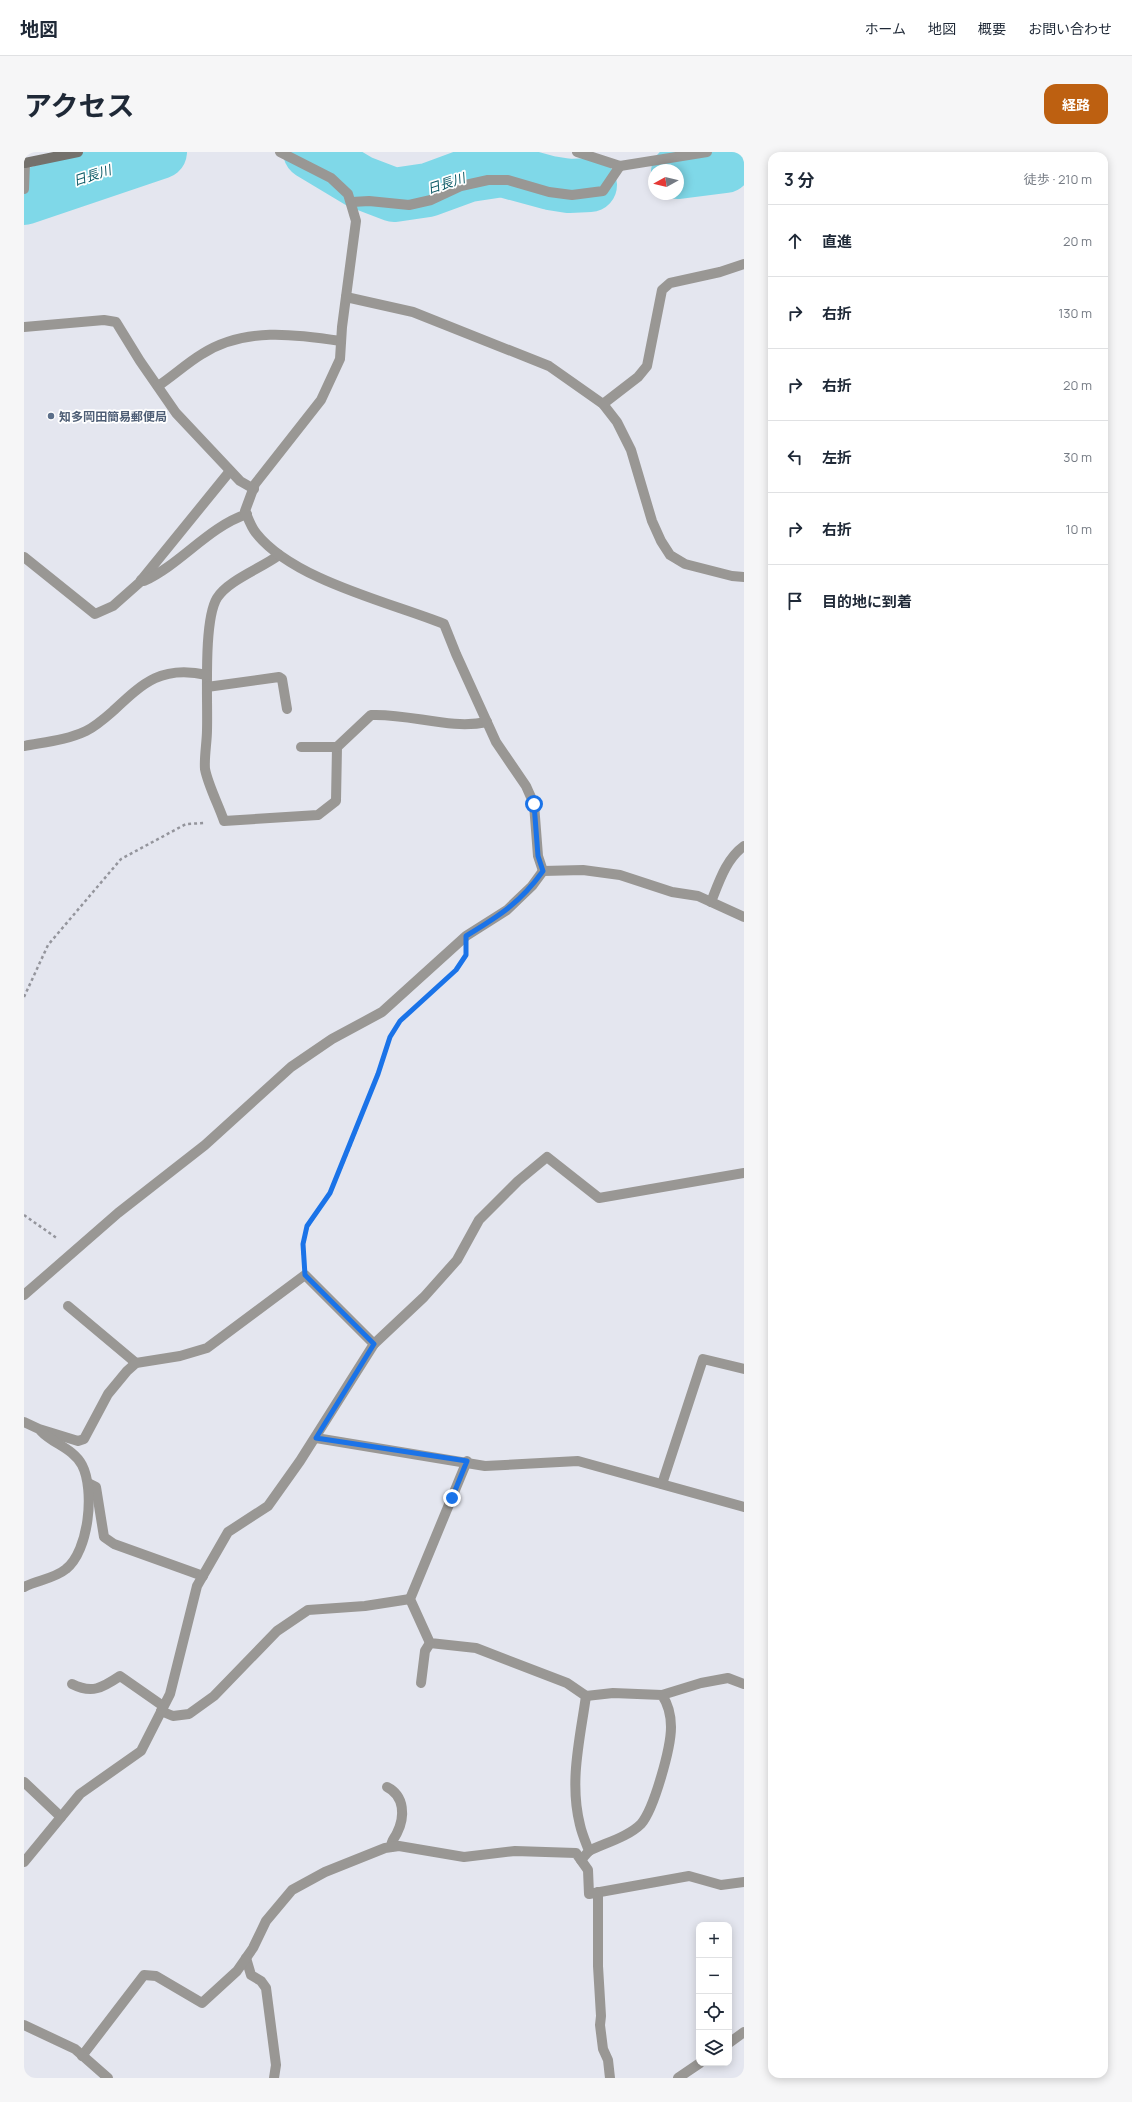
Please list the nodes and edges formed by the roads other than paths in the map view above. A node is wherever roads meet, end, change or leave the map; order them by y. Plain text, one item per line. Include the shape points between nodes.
1 (26, 152) edge
2 (78, 152) edge
3 (280, 152) edge
4 (577, 152) edge
5 (707, 152) edge
6 (24, 163) edge
7 (620, 166) junction
8 (24, 187) edge
9 (352, 202) junction
10 (744, 264) edge
11 (346, 297) junction
12 (24, 327) edge
13 (341, 340) junction
14 (158, 386) junction
15 (603, 404) junction
16 (230, 471) junction
17 (254, 489) junction
18 (247, 514) junction
19 (279, 555) junction
20 (24, 557) edge
21 (744, 577) edge
22 (141, 580) junction
23 (207, 675) junction
24 (207, 687) junction
25 (287, 709) dead end
26 (487, 722) junction
27 (24, 746) edge
28 (301, 747) dead end
29 (337, 747) junction
30 (744, 846) edge
31 (543, 871) junction
32 (711, 902) junction
33 (744, 917) edge
34 (744, 1173) edge
35 (24, 1294) edge
36 (68, 1306) dead end
37 (374, 1344) junction
38 (136, 1363) junction
39 (744, 1369) edge
40 (24, 1422) edge
41 (39, 1429) junction
42 (316, 1438) junction
43 (467, 1461) junction
44 (88, 1483) junction
45 (662, 1484) junction
46 (744, 1507) edge
47 (203, 1576) junction
48 (24, 1587) edge
49 (410, 1599) junction
50 (430, 1643) junction
51 (421, 1683) dead end
52 (72, 1684) dead end
53 (744, 1684) edge
54 (662, 1695) junction
55 (586, 1696) junction
56 (162, 1709) junction
57 (24, 1782) edge
58 (387, 1787) dead end
59 (61, 1817) junction
60 (391, 1847) junction
61 (589, 1851) junction
62 (581, 1860) junction
63 (24, 1862) edge
64 (744, 1882) edge
65 (598, 1892) junction
66 (246, 1958) junction
67 (24, 2025) edge
68 (744, 2032) edge
69 (732, 2041) edge
70 (82, 2056) junction
71 (696, 2066) edge
72 (108, 2078) edge
73 (274, 2078) edge
74 (610, 2078) edge
75 (678, 2078) edge

1 - 6 street
2 - 6 street
3 - 9 street via 331,178 348,194
4 - 7 street
5 - 7 street
6 - 8 street
7 - 9 street via 603,191 572,195 549,192 508,180 488,180 461,186 431,200 409,205
9 - 11 street via 356,221
10 - 15 street via 670,283 662,290 647,366 638,377
11 - 13 street
11 - 15 street via 414,312 549,366
12 - 14 street via 104,320 116,322
13 - 14 street via 258,334 203,353
13 - 17 street via 340,359 321,400 255,484
14 - 16 street via 176,413
15 - 21 street via 617,422 631,450 652,521 670,555 685,564
16 - 17 street
16 - 22 street
17 - 18 street via 245,511
18 - 19 street via 256,532
18 - 22 street via 232,519 160,574
19 - 23 street via 265,566 228,586 218,597 212,609
19 - 26 street via 346,590 410,610 444,624
20 - 22 street via 95,614 113,606
23 - 24 street
23 - 27 street via 189,671 167,672 140,685 103,720 87,731
24 - 25 street via 279,677 282,679
24 - 29 street via 205,769 224,821 318,814 336,801
26 - 29 street via 471,725 385,714 371,715
26 - 31 street via 496,742 526,786 534,804 538,856
28 - 29 street
30 - 32 street via 736,852 721,876
31 - 32 street via 583,870 620,875 672,892 698,896
31 - 35 street via 532,886 507,910 466,936 382,1012 332,1039 291,1067 205,1145 118,1213
32 - 33 street
34 - 37 street via 599,1198 547,1157 518,1181 479,1220 457,1260 424,1297
36 - 38 street
37 - 38 street via 305,1275 206,1348 180,1356
37 - 42 street
38 - 41 street via 108,1394 84,1439 78,1441
39 - 45 street via 703,1360
40 - 41 street
41 - 44 street via 44,1435 68,1449 82,1465
42 - 43 street
42 - 47 street via 268,1506 228,1532
43 - 45 street via 485,1466 578,1461
43 - 49 street
44 - 47 street via 96,1487 104,1537 114,1544
44 - 48 street via 90,1507 78,1554 67,1568 52,1577
45 - 46 street
47 - 56 street via 197,1586 170,1694
49 - 50 street
49 - 56 street via 365,1606 308,1610 277,1631 214,1696 189,1714 173,1716
50 - 51 street via 425,1651
50 - 55 street via 476,1648 567,1683
52 - 56 street via 80,1688 102,1688 120,1676
53 - 54 street via 728,1678 701,1682
54 - 55 street via 613,1693
54 - 61 street via 667,1703 671,1726 670,1740 650,1810 632,1832
55 - 61 street via 574,1789 580,1825
56 - 59 street via 141,1750 80,1794
57 - 59 street
58 - 60 street via 400,1797 402,1806 399,1826
59 - 63 street
60 - 62 street via 399,1846 464,1857 515,1851 576,1853
60 - 66 street via 325,1872 292,1890 266,1921
61 - 62 street
62 - 65 street via 588,1870 589,1894
64 - 65 street via 721,1885 689,1876
65 - 74 street via 598,1966 602,2016 600,2025
66 - 70 street via 202,2003 156,1976 144,1975
66 - 73 street via 251,1976 261,1981 266,1988 276,2065
67 - 70 street via 75,2049
68 - 69 street
70 - 72 street
71 - 75 street

